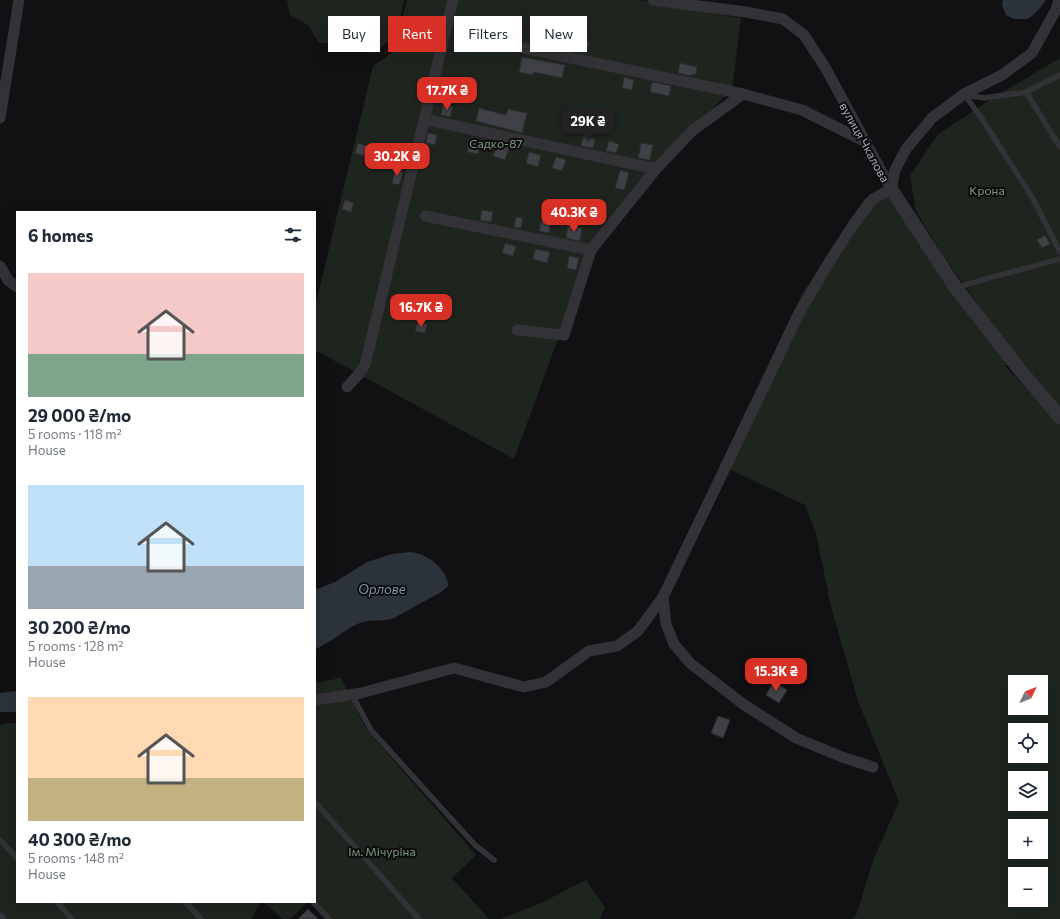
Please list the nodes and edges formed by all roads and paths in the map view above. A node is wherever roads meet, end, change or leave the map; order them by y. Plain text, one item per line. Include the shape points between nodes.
1 (19, 0) edge
2 (453, 0) edge
3 (653, 0) edge
4 (696, 3) edge
5 (1058, 6) edge
6 (522, 47) edge
7 (1060, 75) edge
8 (1026, 92) junction
9 (743, 94) junction
10 (964, 94) junction
11 (0, 118) edge
12 (424, 119) junction
13 (866, 142) junction
14 (1060, 147) edge
15 (656, 169) junction
16 (891, 189) junction
17 (425, 216) dead end
18 (591, 250) junction
19 (1060, 252) edge
20 (1060, 259) edge
21 (0, 266) edge
22 (16, 286) edge
23 (956, 288) junction
24 (517, 330) dead end
25 (347, 387) dead end
26 (1060, 417) edge
27 (663, 597) junction
28 (352, 694) junction
29 (316, 700) edge
30 (873, 767) dead end
31 (316, 803) edge
32 (0, 840) edge
33 (16, 857) edge
34 (494, 860) dead end
35 (58, 903) edge
36 (186, 903) edge
37 (314, 903) edge
38 (72, 919) edge
39 (201, 919) edge
40 (329, 919) edge
41 (419, 919) edge

1 - 11 street
2 - 12 street
3 - 4 street, вулиця Чкалова
4 - 13 street, вулиця Чкалова via 783,19 804,35 825,67
5 - 10 street, вулиця Чкалова via 1032,52 1002,75
6 - 9 street
7 - 8 lane
8 - 10 lane via 984,98
8 - 14 lane
9 - 13 street via 802,110
9 - 15 street via 692,131
10 - 16 street, вулиця Чкалова via 932,118 906,149 895,170
10 - 19 lane via 1032,196
12 - 15 street
12 - 25 street via 365,365
13 - 16 street, вулиця Чкалова
15 - 18 street
16 - 23 street
16 - 27 street via 873,199 855,222 798,315
17 - 18 street
18 - 24 street via 564,335
20 - 23 lane
21 - 22 street via 8,280
23 - 26 street
27 - 28 street via 638,631 617,646 589,650 546,682 524,686 454,668
27 - 30 street via 666,624 674,644 696,667 743,704 796,738
28 - 29 street
28 - 34 lane via 371,730 474,845
31 - 41 lane
32 - 33 lane
35 - 38 lane
36 - 39 lane
37 - 40 lane

